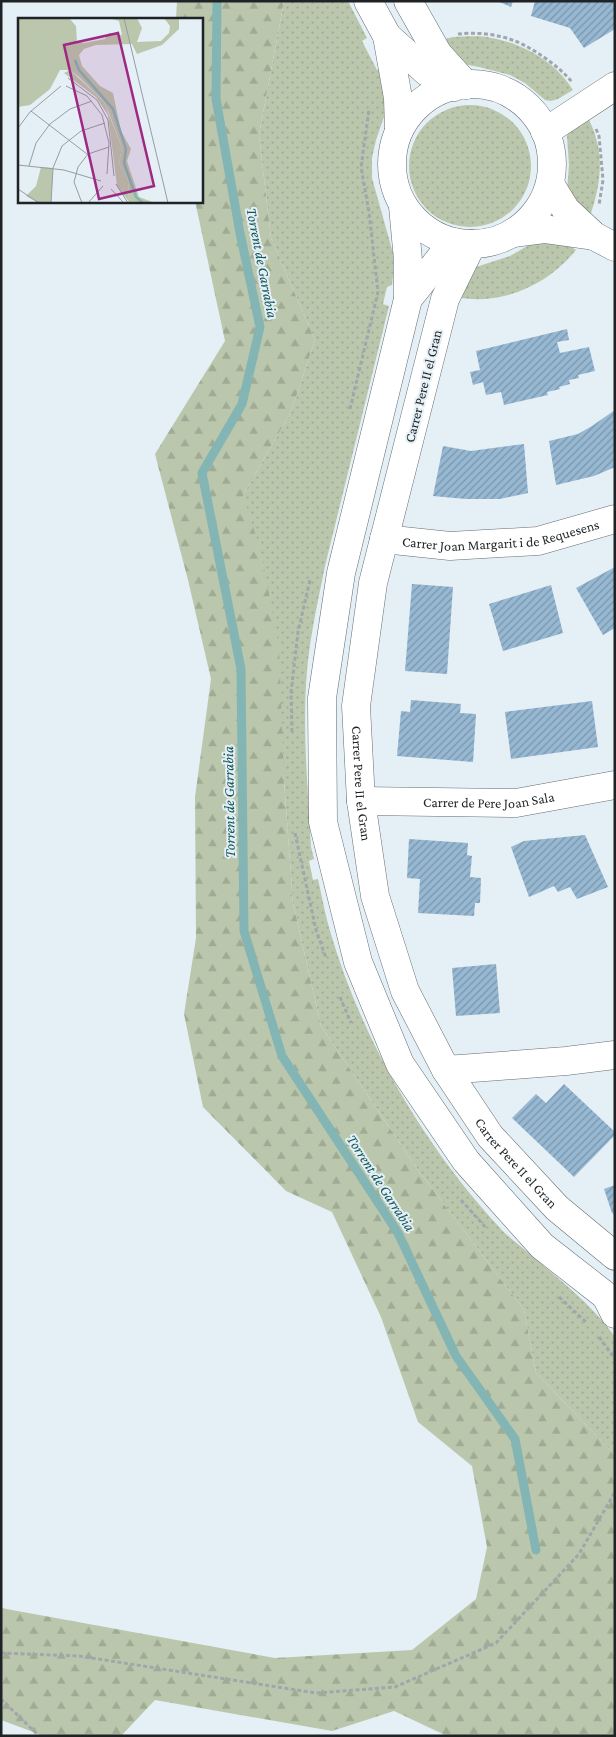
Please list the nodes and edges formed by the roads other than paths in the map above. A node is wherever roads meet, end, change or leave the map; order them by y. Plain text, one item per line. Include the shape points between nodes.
1 (368, 1) edge
2 (408, 1) edge
3 (387, 36) junction
4 (460, 86) junction
5 (615, 86) edge
6 (399, 130) junction
7 (545, 132) junction
8 (550, 184) junction
9 (403, 206) junction
10 (602, 232) edge
11 (513, 233) junction
12 (463, 243) junction
13 (408, 299) junction
14 (615, 519) edge
15 (384, 539) junction
16 (615, 784) edge
17 (362, 801) junction
18 (615, 1055) edge
19 (446, 1070) junction
20 (615, 1256) edge
21 (612, 1303) edge

1 - 3 street
2 - 4 street
3 - 4 street via 428,72
3 - 6 street via 398,98
4 - 6 street via 437,92 421,102
4 - 7 street via 490,86 513,96 532,111
5 - 7 street
6 - 9 street via 391,168
7 - 8 street via 551,158
8 - 10 street via 566,210
8 - 11 street via 536,212
9 - 12 street via 424,229
9 - 13 street
10 - 11 street via 544,229
11 - 12 street via 486,243
12 - 13 street
12 - 15 street, Carrer Pere II el Gran via 445,300
13 - 21 street via 341,573 322,698 323,822 358,962 400,1064 466,1161 535,1239
14 - 15 street, Carrer Joan Margarit i de Requesens via 538,541 450,546
15 - 17 street, Carrer Pere II el Gran via 373,582 356,706
16 - 17 street, Carrer de Pere Joan Sala via 516,804
17 - 19 street, Carrer Pere II el Gran via 375,896 405,991
18 - 19 street
19 - 20 street, Carrer Pere II el Gran via 490,1136 557,1208

